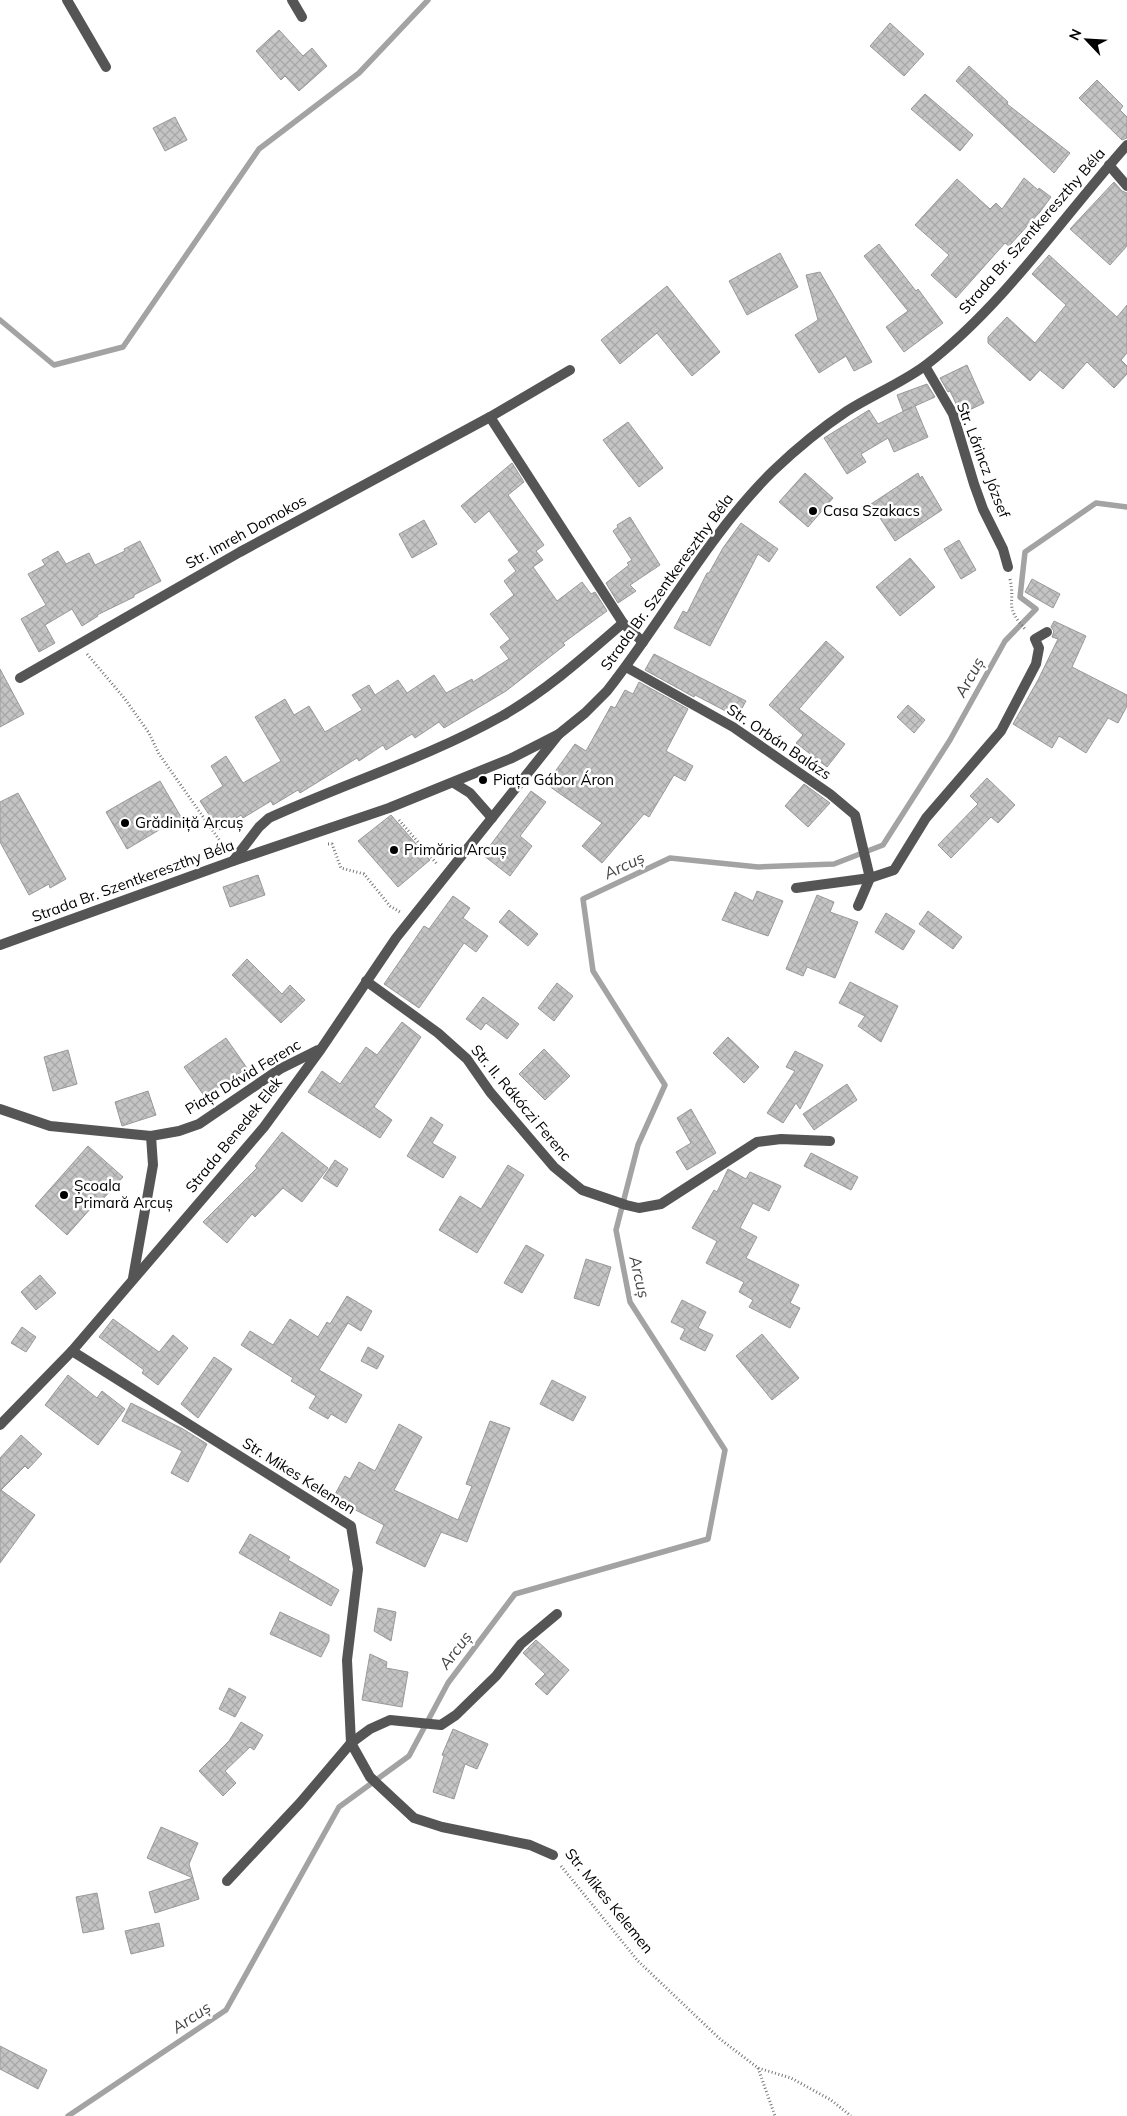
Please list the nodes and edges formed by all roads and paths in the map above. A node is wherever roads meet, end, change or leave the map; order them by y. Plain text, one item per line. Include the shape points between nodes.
1 (67, 0) edge
2 (292, 0) edge
3 (302, 17) dead end
4 (106, 67) dead end
5 (1127, 145) edge
6 (1109, 165) junction
7 (1127, 186) edge
8 (925, 366) junction
9 (570, 370) dead end
10 (490, 417) junction
11 (1008, 567) joint
12 (1015, 618) dead end
13 (623, 623) junction
14 (1047, 632) dead end
15 (643, 642) junction
16 (78, 644) junction
17 (626, 667) junction
18 (20, 678) dead end
19 (559, 734) junction
20 (454, 783) junction
21 (388, 808) junction
22 (492, 818) junction
23 (322, 844) dead end
24 (233, 861) junction
25 (447, 875) junction
26 (870, 878) junction
27 (796, 888) dead end
28 (858, 906) dead end
29 (413, 916) junction
30 (0, 945) edge
31 (366, 981) junction
32 (321, 1049) junction
33 (0, 1109) edge
34 (151, 1136) junction
35 (830, 1141) dead end
36 (132, 1280) junction
37 (72, 1351) junction
38 (0, 1425) edge
39 (557, 1614) dead end
40 (351, 1743) junction
41 (553, 1855) joint
42 (227, 1881) dead end
43 (758, 2068) junction
44 (775, 2116) edge
45 (851, 2116) edge

1 - 4 street
2 - 3 street
5 - 6 street, Strada Br. Szentkereszthy Béla
6 - 7 street
6 - 8 street, Strada Br. Szentkereszthy Béla via 1013,279 953,342
8 - 11 street, Str. Lőrincz József via 953,414 977,492
8 - 15 street, Strada Br. Szentkereszthy Béla via 847,411 807,439 772,472 741,504
9 - 10 street, Str. Imreh Domokos
10 - 13 street
10 - 16 street, Str. Imreh Domokos
11 - 12 path via 1012,585 1010,604
13 - 15 street
13 - 24 street via 553,681 504,715 460,738 269,818
14 - 26 street via 1036,639 1039,648 1036,664 1000,731 926,818 894,870
15 - 17 street, Strada Br. Szentkereszthy Béla
16 - 18 street, Str. Imreh Domokos
16 - 24 path via 125,699
17 - 19 street, Strada Br. Szentkereszthy Béla via 607,691
17 - 26 street, Str. Orbán Balázs via 733,727 855,815
19 - 20 street
19 - 22 street
20 - 21 street
20 - 22 street via 470,793
21 - 24 street, Strada Br. Szentkereszthy Béla
21 - 25 path
22 - 25 street
23 - 29 path via 332,844 341,868 364,874 390,906
24 - 30 street, Strada Br. Szentkereszthy Béla
25 - 29 street
26 - 27 street
26 - 28 street
29 - 31 street, Strada Benedek Elek
31 - 32 street, Strada Benedek Elek
31 - 35 street, Str. II. Rákóczi Ferenc via 438,1033 466,1059 554,1167 582,1190 622,1204 639,1208 661,1204 757,1142 781,1139
32 - 34 street, Piața Dávid Ferenc via 280,1069 199,1124
32 - 36 street, Strada Benedek Elek via 264,1127
33 - 34 street, Piața Dávid Ferenc via 50,1126
34 - 36 street via 153,1165
36 - 37 street, Strada Benedek Elek
37 - 38 street, Strada Benedek Elek
37 - 40 street, Str. Mikes Kelemen via 352,1526 358,1569 347,1660
39 - 40 street via 521,1644 496,1676 456,1715 441,1725 390,1720
40 - 41 street, Str. Mikes Kelemen via 370,1777 414,1818 442,1828 530,1845
40 - 42 street
41 - 43 path, Str. Mikes Kelemen via 638,1961 720,2039
43 - 44 path
43 - 45 path via 791,2078 831,2100

